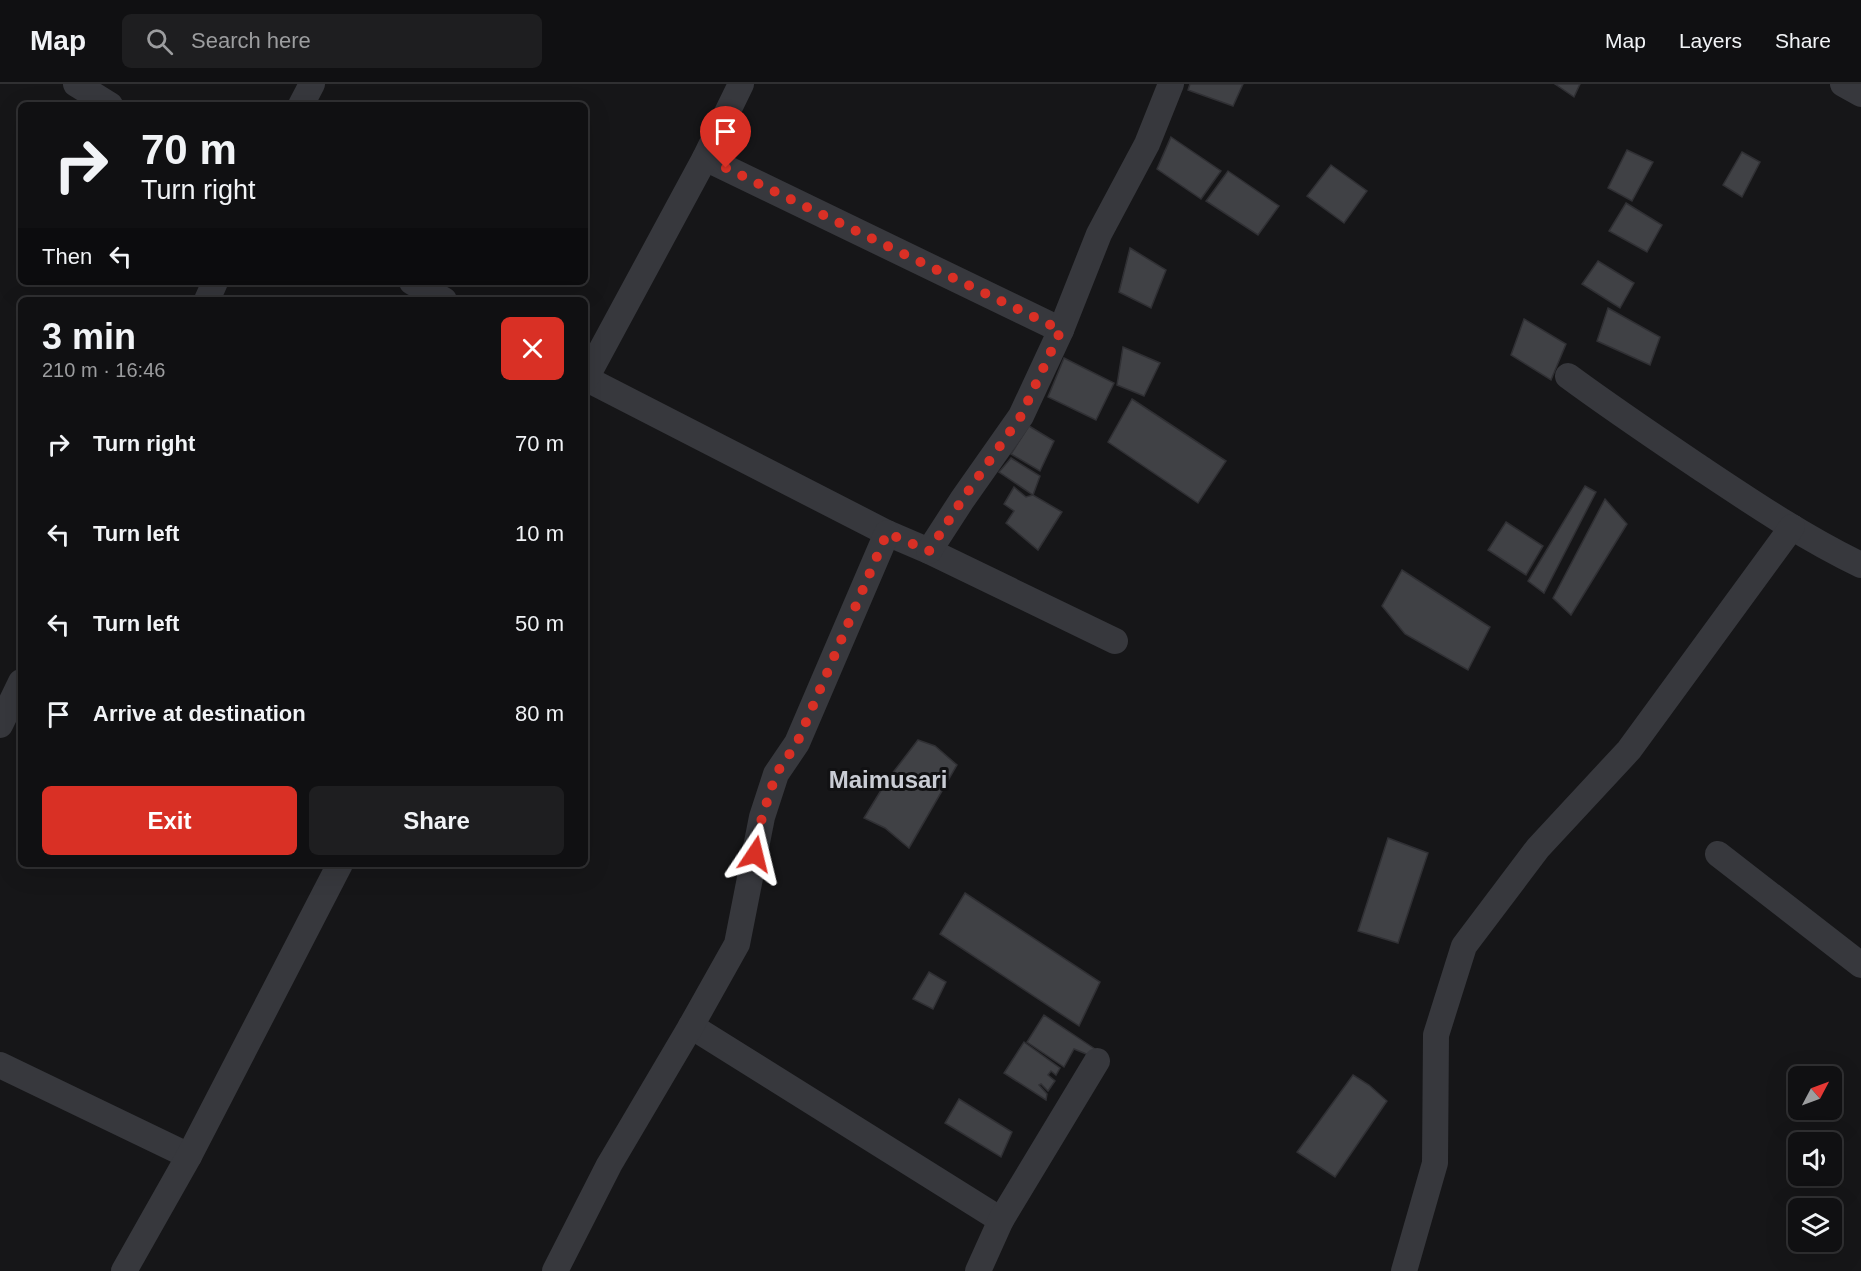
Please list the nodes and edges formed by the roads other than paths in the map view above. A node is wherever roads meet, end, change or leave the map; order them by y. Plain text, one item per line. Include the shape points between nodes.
1 (76, 84) edge
2 (312, 84) edge
3 (741, 84) edge
4 (1170, 84) edge
5 (1843, 84) edge
6 (1861, 94) edge
7 (105, 102) edge
8 (303, 102) edge
9 (705, 158) junction
10 (417, 285) edge
11 (439, 297) edge
12 (1061, 330) junction
13 (588, 372) edge
14 (1568, 376) dead end
15 (588, 380) edge
16 (1792, 527) junction
17 (887, 533) junction
18 (929, 551) junction
19 (1861, 565) edge
20 (1115, 641) dead end
21 (18, 688) edge
22 (0, 725) edge
23 (1718, 854) dead end
24 (338, 867) edge
25 (1861, 965) edge
26 (691, 1026) junction
27 (1097, 1060) dead end
28 (0, 1065) edge
29 (189, 1156) junction
30 (1001, 1220) junction
31 (124, 1271) edge
32 (555, 1271) edge
33 (978, 1271) edge
34 (1404, 1271) edge

1 - 7 street
2 - 8 street
3 - 9 street
4 - 12 street via 1147,144 1099,234
5 - 6 street
9 - 12 street
9 - 13 street
10 - 11 street
12 - 18 street via 1021,416
14 - 16 street
15 - 17 street
16 - 19 street
16 - 34 street via 1629,750 1538,848 1464,946 1436,1035 1436,1163
17 - 18 street
17 - 26 street via 797,743 776,774 762,817 737,944
18 - 20 street
21 - 22 street
23 - 25 street
24 - 29 street
26 - 30 street
26 - 32 street via 609,1165
27 - 30 street
28 - 29 street
29 - 31 street
30 - 33 street

